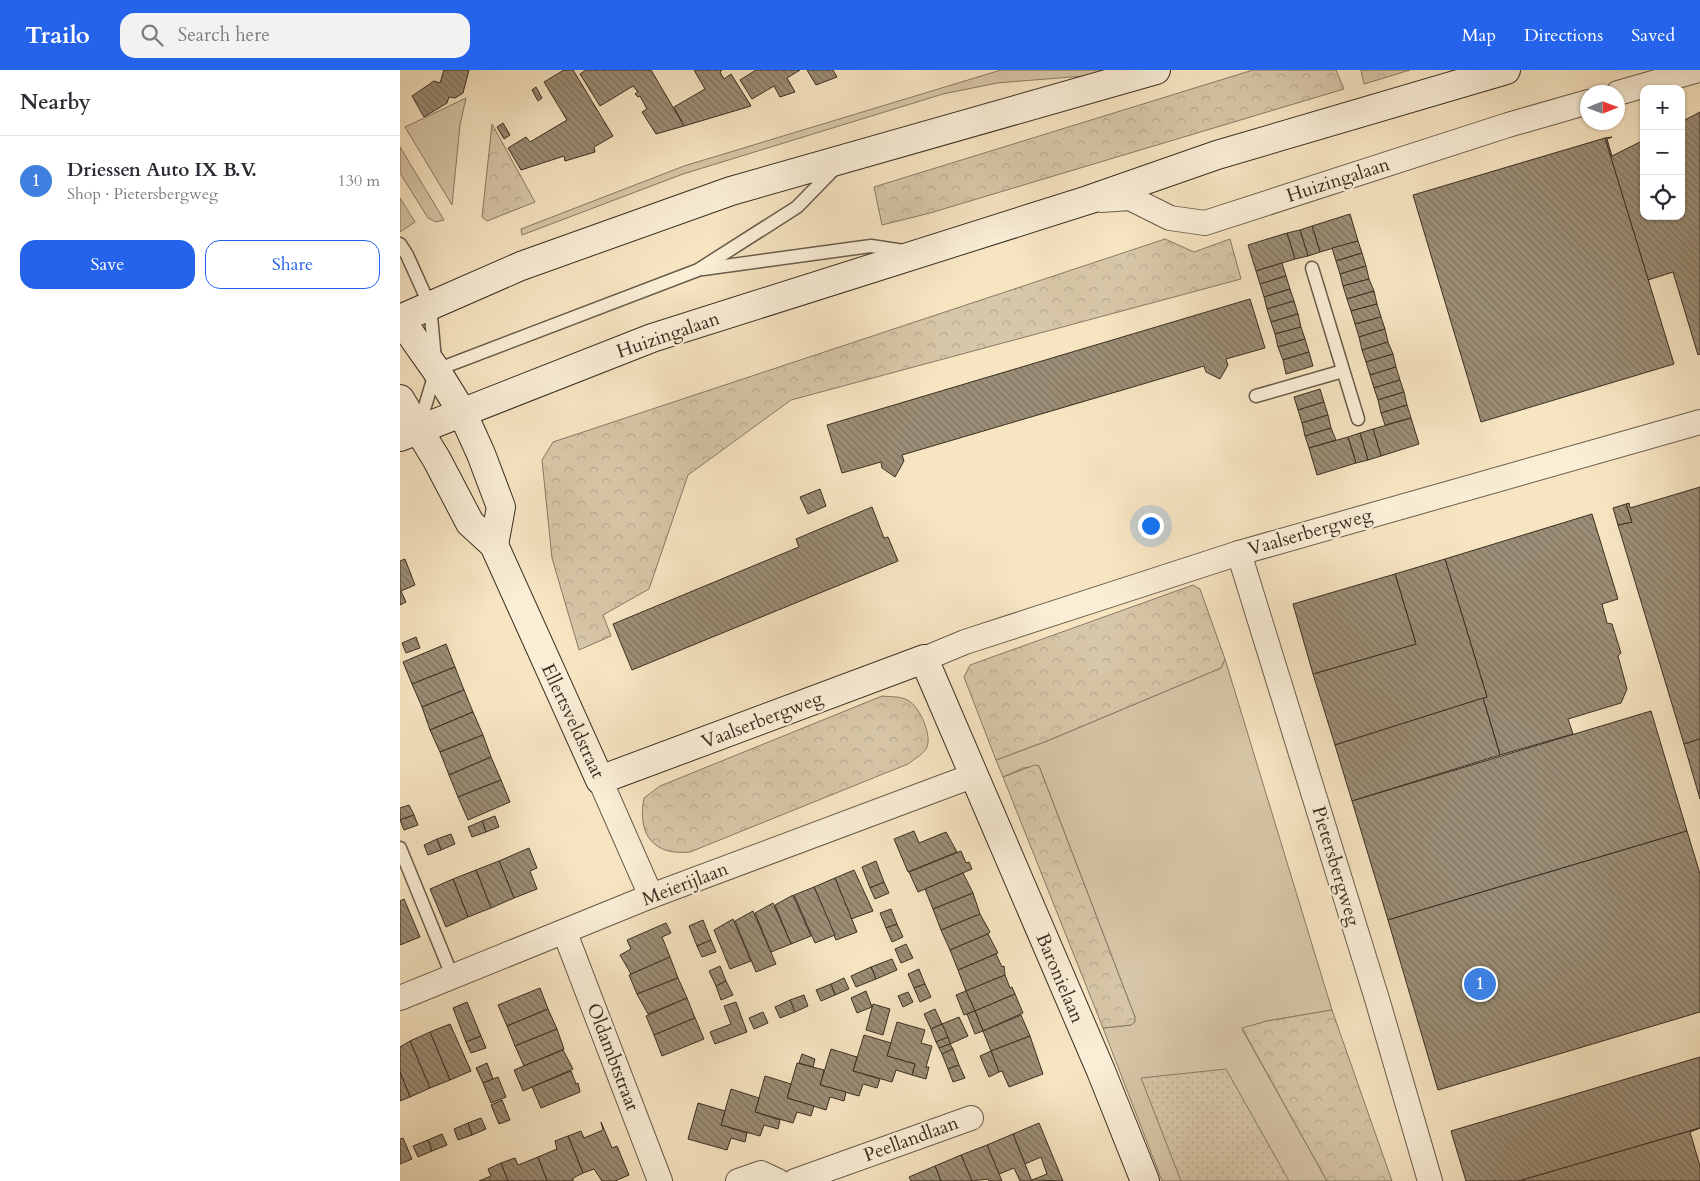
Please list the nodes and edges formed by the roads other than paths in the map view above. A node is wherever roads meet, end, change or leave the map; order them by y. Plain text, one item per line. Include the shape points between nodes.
1 (1156, 70) edge
2 (1506, 70) edge
3 (1698, 70) edge
4 (1625, 91) edge
5 (1580, 104) edge
6 (843, 160) junction
7 (1088, 200) junction
8 (400, 244) edge
9 (923, 253) junction
10 (1312, 268) dead end
11 (698, 270) junction
12 (430, 306) junction
13 (400, 319) edge
14 (436, 370) junction
15 (1343, 371) junction
16 (1256, 396) dead end
17 (400, 399) edge
18 (462, 412) junction
19 (1358, 419) dead end
20 (1700, 422) edge
21 (409, 433) edge
22 (494, 545) junction
23 (1239, 553) junction
24 (924, 659) junction
25 (972, 776) junction
26 (600, 780) junction
27 (400, 848) edge
28 (651, 896) junction
29 (565, 932) junction
30 (453, 978) junction
31 (400, 998) edge
32 (971, 1118) dead end
33 (660, 1181) edge
34 (738, 1181) edge
35 (778, 1181) edge
36 (794, 1181) edge
37 (1144, 1181) edge
38 (1430, 1181) edge

1 - 6 main road
2 - 7 main road, Huizingalaan via 1217,155
3 - 4 street
5 - 7 street, Huizingalaan via 1205,223 1170,218 1130,198
6 - 11 lane, Huizingalaan via 797,208
6 - 12 main road via 731,191 520,266
7 - 9 main road, Huizingalaan
8 - 12 lane
9 - 11 lane, Huizingalaan via 871,246
9 - 18 main road, Huizingalaan via 652,338
10 - 15 lane
11 - 14 lane, Huizingalaan
12 - 13 main road
12 - 14 lane
13 - 14 main road
14 - 18 main road
14 - 21 lane
15 - 16 lane
15 - 19 lane
17 - 21 main road, Ellertsveldstraat
18 - 21 main road, Huizingalaan
18 - 22 main road via 501,506
20 - 23 street, Vaalserbergweg
21 - 22 main road, Ellertsveldstraat via 470,523
22 - 26 main road, Ellertsveldstraat via 516,600
23 - 24 street, Vaalserbergweg via 965,642
23 - 38 street, Pietersbergweg
24 - 25 main road
24 - 26 main road, Vaalserbergweg
25 - 28 street, Meierijlaan
25 - 37 main road, Baronielaan
26 - 28 street, Ellertsveldstraat
27 - 30 lane
28 - 29 street, Meierijlaan
29 - 30 street, Meierijlaan
29 - 33 street, Oldambtstraat
30 - 31 street, Meierijlaan
32 - 36 street, Peellandlaan
34 - 35 street via 761,1173

